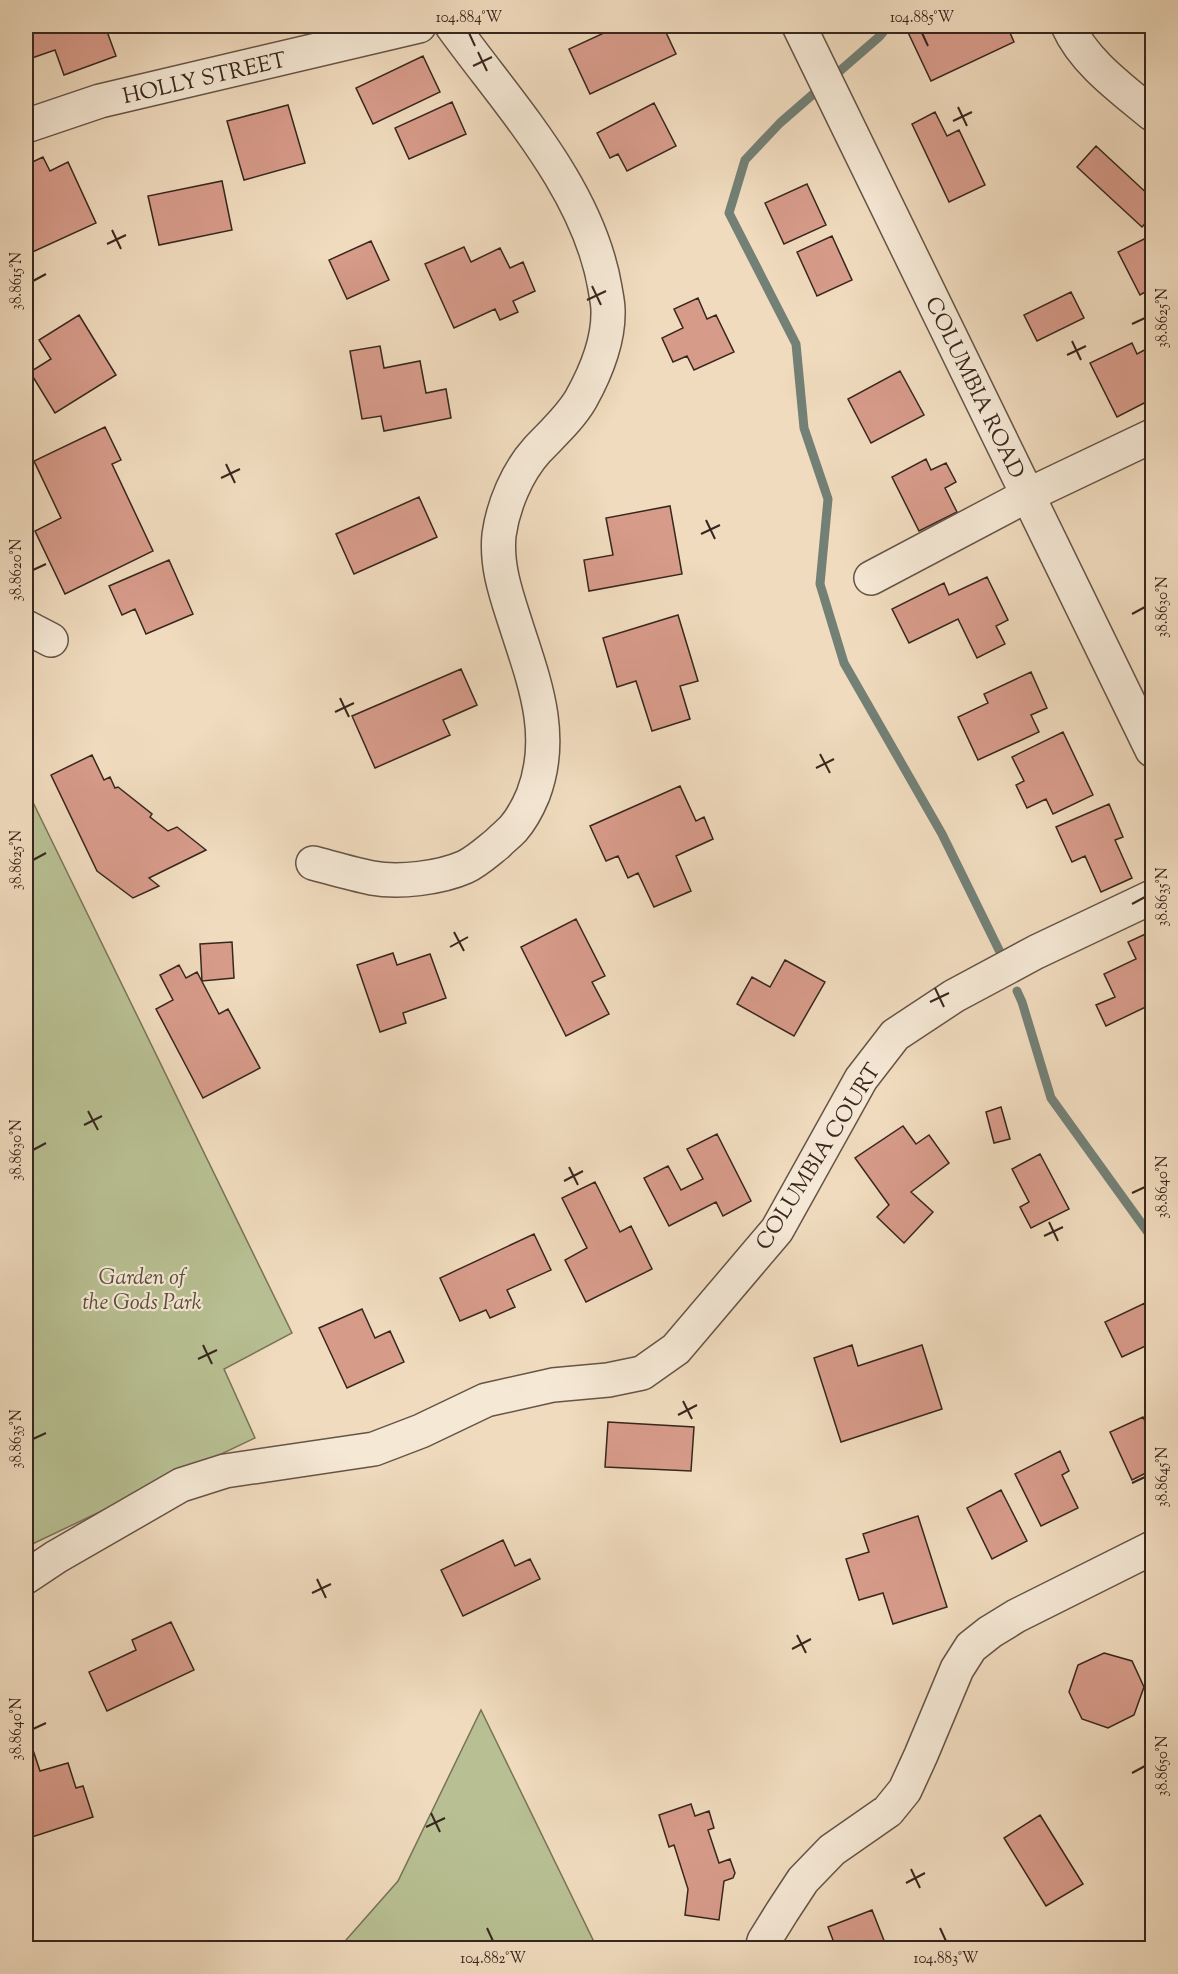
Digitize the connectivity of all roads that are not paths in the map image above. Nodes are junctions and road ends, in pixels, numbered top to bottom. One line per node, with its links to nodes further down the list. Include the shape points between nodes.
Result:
1 (419, 26): 6 (street, HOLLY STREET, via 100,101)
2 (452, 26): 11 (street, via 529,128 571,194 593,240 608,309 604,344 595,371 579,402 534,453 518,479 506,505 499,536 499,565 542,711 544,744 540,776 530,803 514,828 467,866 409,879 375,878)
3 (1068, 26): 5 (street, via 1087,55)
4 (801, 29): 8 (street, COLUMBIA ROAD)
5 (1152, 114)
6 (26, 126)
7 (1152, 436): 8 (street)
8 (1028, 495): 9 (street); 10 (street, COLUMBIA ROAD)
9 (871, 578)
10 (1152, 750)
11 (313, 863)
12 (1152, 897): 14 (street, COLUMBIA COURT, via 954,996 895,1035 861,1079 777,1230 676,1349 642,1373 553,1384 486,1400 374,1449 225,1471 182,1485)
13 (1152, 1548): 15 (street, via 1016,1616 971,1647 957,1669 904,1790 888,1811 832,1850 803,1880)
14 (26, 1577)
15 (762, 1948)

